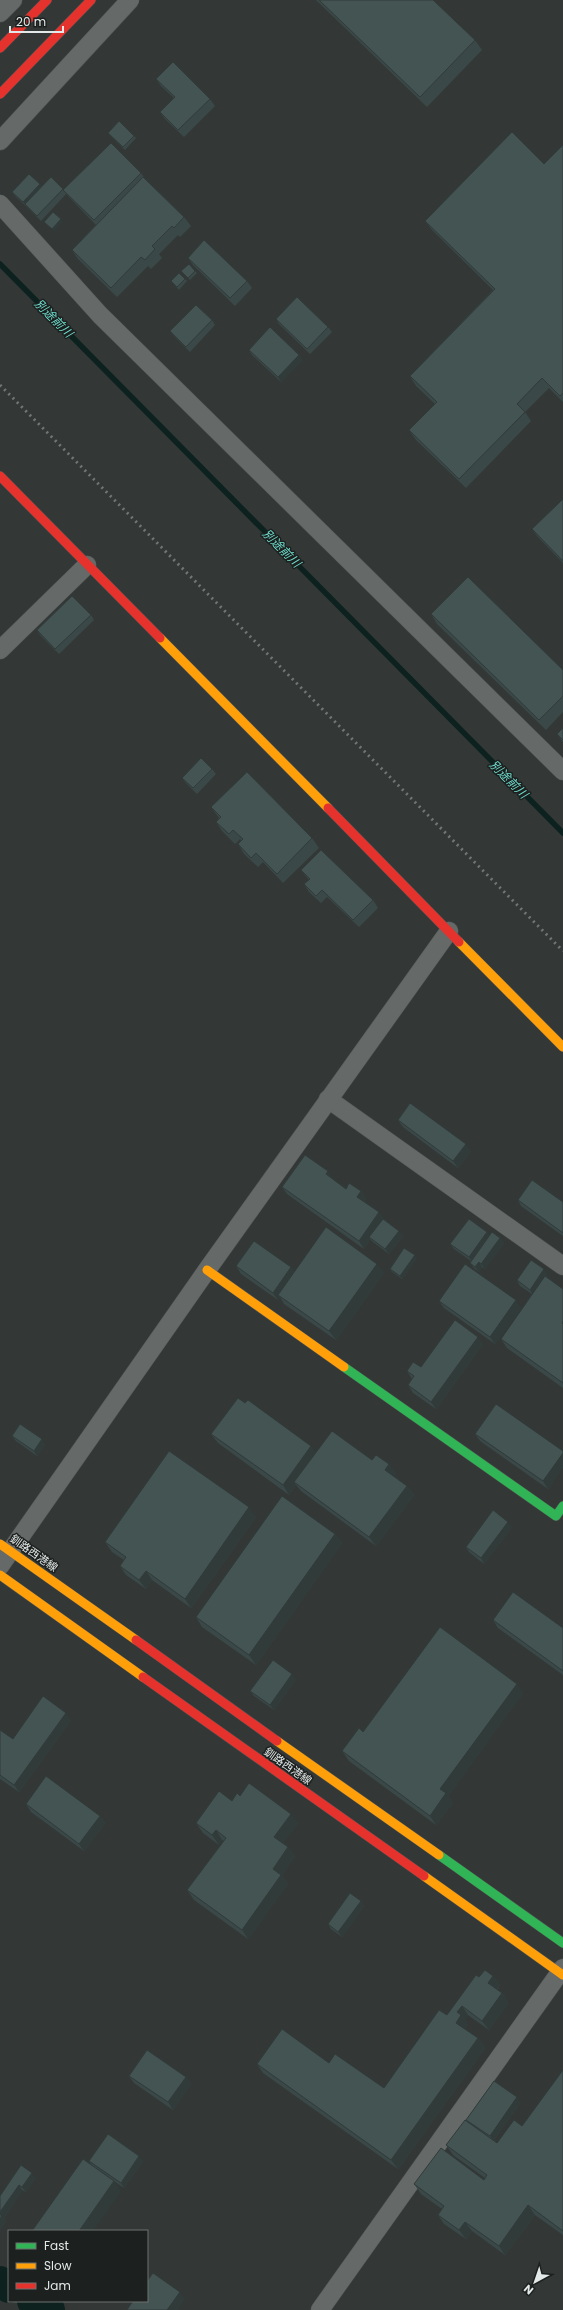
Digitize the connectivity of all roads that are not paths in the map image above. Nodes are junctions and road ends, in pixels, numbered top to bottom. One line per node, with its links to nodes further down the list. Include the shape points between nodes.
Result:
1 (13, 0): 5 (street)
2 (47, 0): 6 (main road)
3 (91, 0): 7 (main road)
4 (130, 0): 8 (street)
5 (0, 13)
6 (0, 48)
7 (0, 94)
8 (0, 141)
9 (0, 204): 13 (street, via 100,315)
10 (0, 476): 11 (main road)
11 (87, 565): 12 (street); 14 (main road)
12 (0, 650)
13 (563, 772)
14 (449, 932): 15 (main road); 16 (street)
15 (563, 1047)
16 (328, 1099): 17 (street); 18 (street)
17 (563, 1266)
18 (207, 1270): 19 (main road, via 556,1516); 20 (street)
19 (563, 1506)
20 (5, 1547): 21 (street); 23 (main road, 釧路西港線)
21 (0, 1566)
22 (0, 1575): 24 (main road, 釧路西港線)
23 (563, 1943)
24 (562, 1972): 25 (street)
25 (320, 2310)

